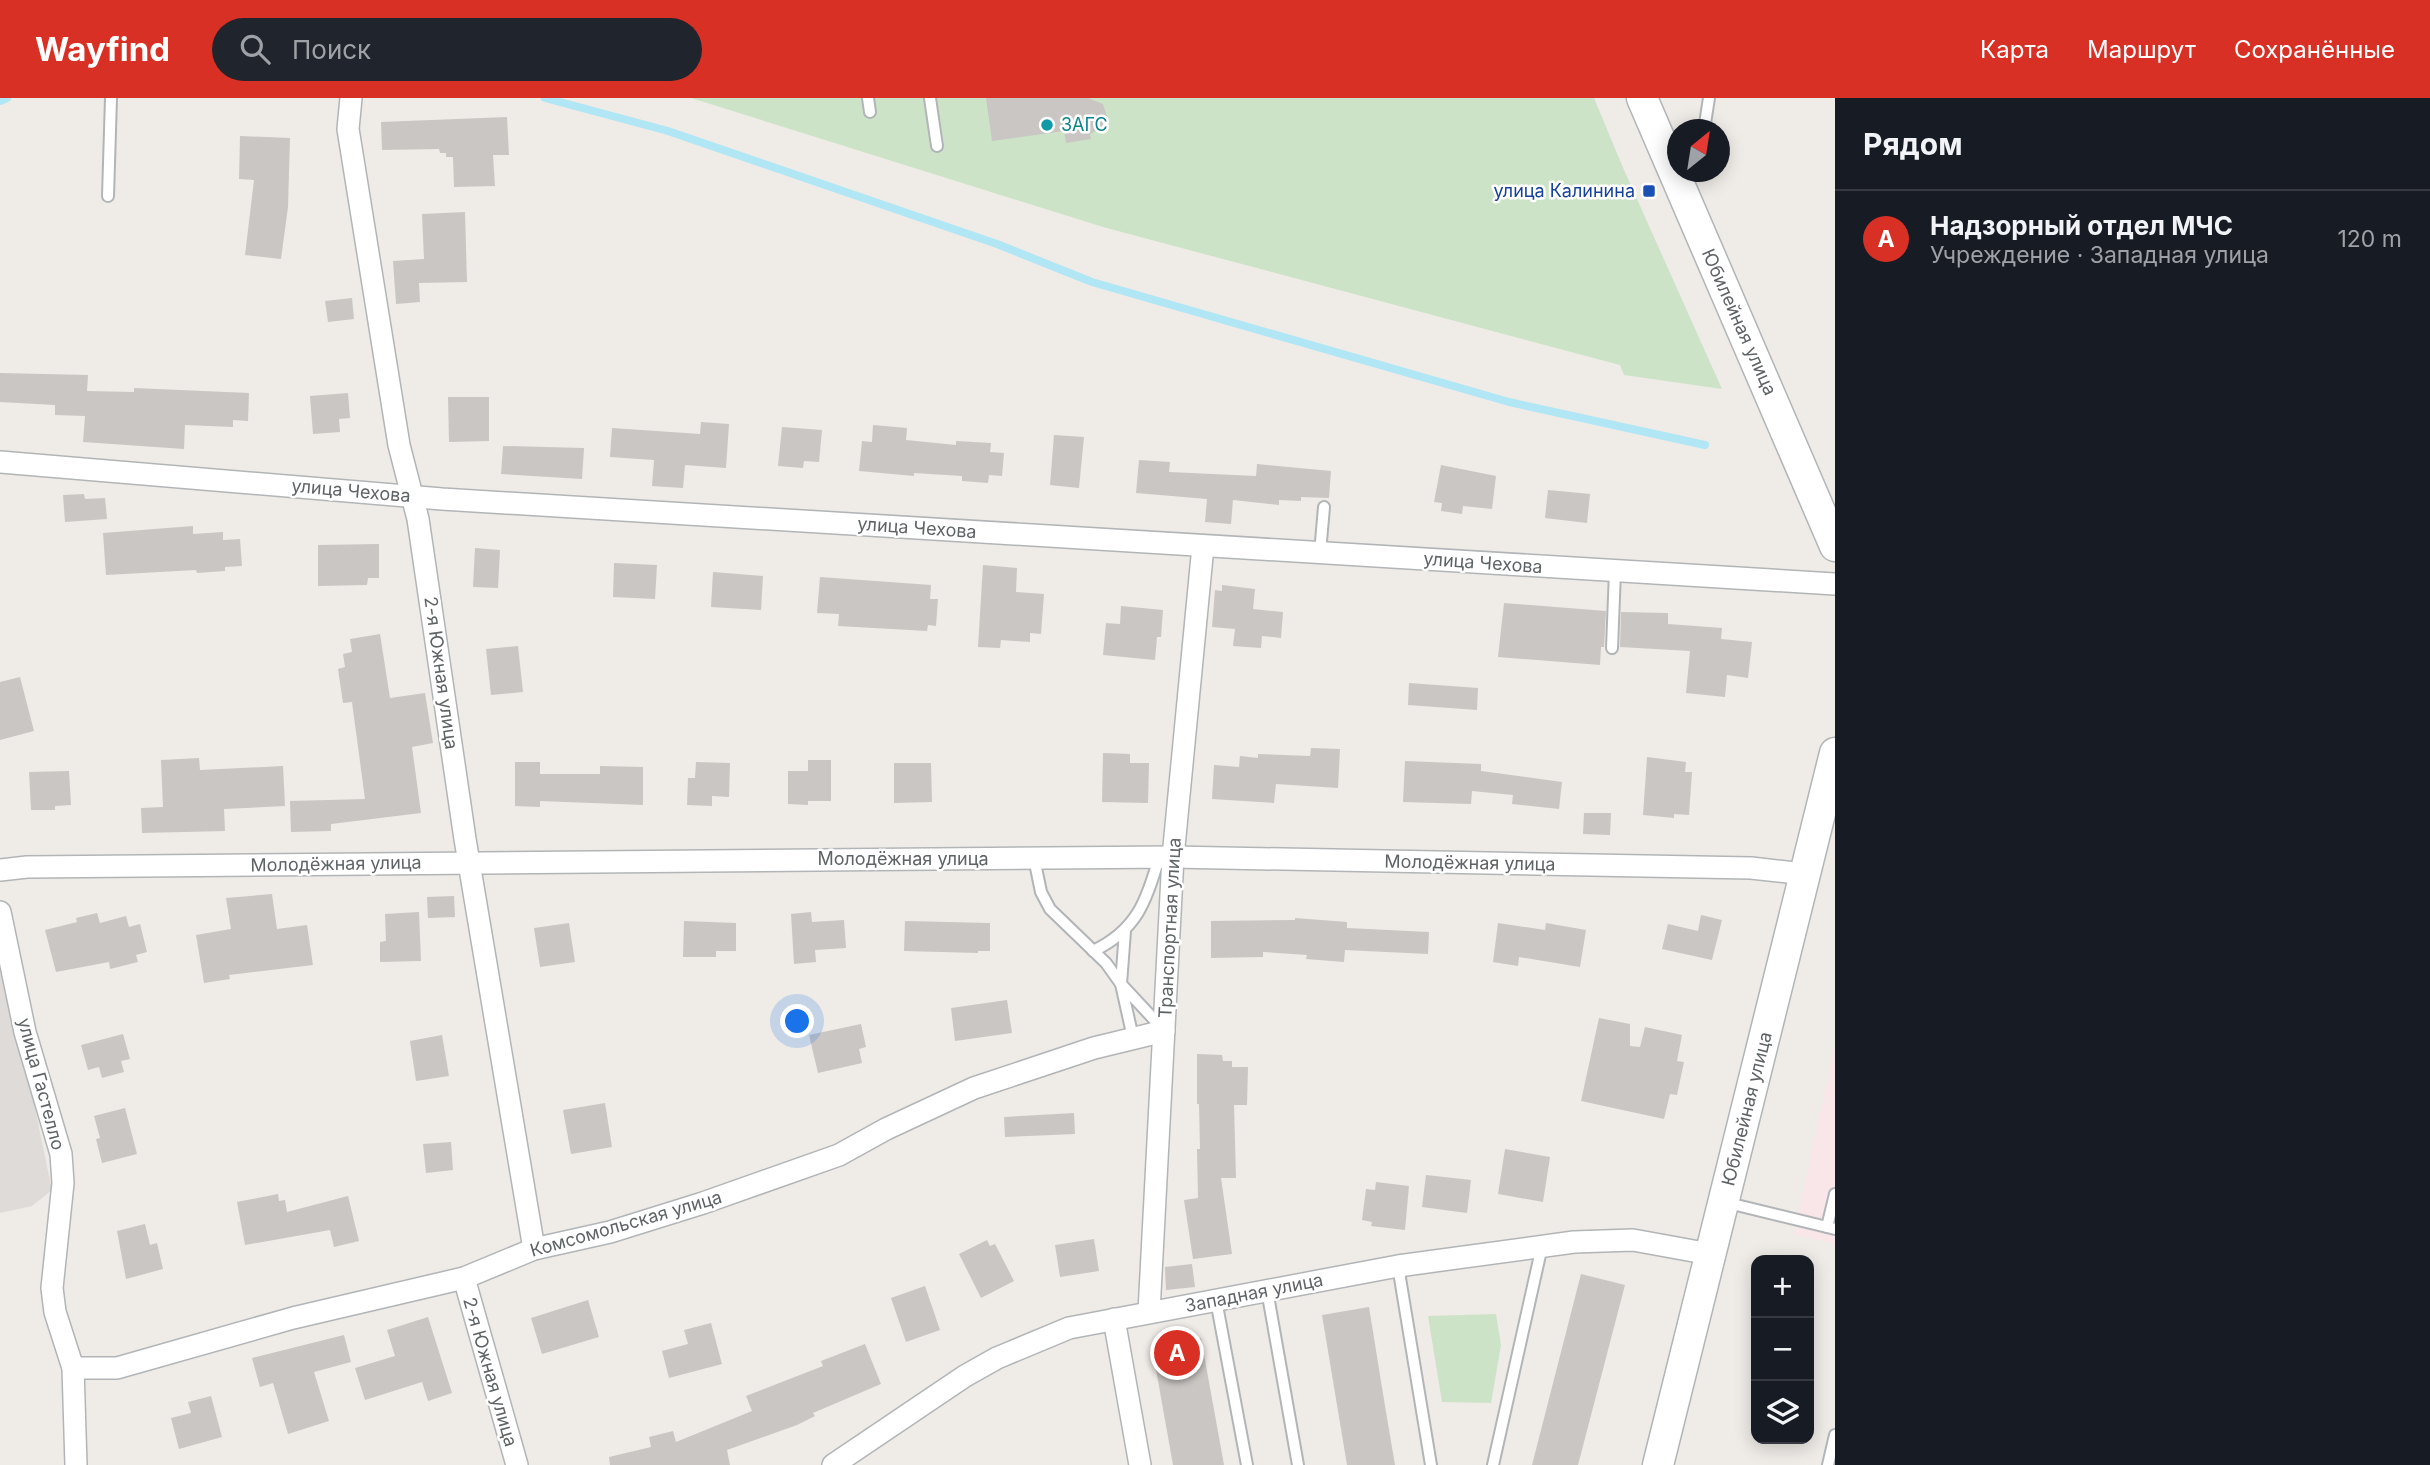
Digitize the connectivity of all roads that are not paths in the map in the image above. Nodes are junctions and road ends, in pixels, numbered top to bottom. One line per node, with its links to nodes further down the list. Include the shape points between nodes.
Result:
1 (111, 98): 12 (lane)
2 (351, 98): 14 (street, 2-я Южная улица, via 348,129 399,445)
3 (869, 98): 7 (lane)
4 (930, 98): 9 (lane)
5 (1642, 98): 10 (main road, Юбилейная улица)
6 (1709, 98): 8 (lane)
7 (870, 112)
8 (1706, 119)
9 (937, 146)
10 (1667, 150)
11 (1681, 182): 17 (main road, Юбилейная улица)
12 (108, 196)
13 (0, 462): 14 (street, улица Чехова)
14 (412, 496): 16 (street, улица Чехова); 26 (street, 2-я Южная улица)
15 (1324, 508): 18 (lane)
16 (1203, 546): 18 (street, улица Чехова); 24 (street, Транспортная улица)
17 (1835, 546)
18 (1320, 553): 19 (street, улица Чехова)
19 (1615, 571): 20 (street, улица Чехова); 21 (lane)
20 (1835, 584)
21 (1612, 648)
22 (1835, 753): 23 (main road, Юбилейная улица)
23 (1829, 801): 28 (main road, Юбилейная улица)
24 (1166, 857): 25 (street, Молодёжная улица); 28 (street, Молодёжная улица, via 1751,868); 30 (lane, via 1141,910); 33 (street, Транспортная улица)
25 (1034, 858): 26 (street, Молодёжная улица); 31 (lane, via 1050,909)
26 (469, 862): 27 (street, Молодёжная улица); 39 (street, 2-я Южная улица)
27 (0, 870)
28 (1805, 874): 36 (main road, Юбилейная улица)
29 (0, 912): 47 (street, улица Гастелло, via 26,1032 61,1153 63,1183 52,1288)
30 (1125, 931): 31 (lane); 32 (lane)
31 (1093, 951): 32 (lane)
32 (1121, 984): 33 (lane); 34 (lane)
33 (1164, 1031): 34 (street, Комсомольская улица); 45 (street, Транспортная улица)
34 (1133, 1038): 39 (street, Комсомольская улица, via 974,1088 839,1155 716,1199 611,1232)
35 (1835, 1194): 37 (lane)
36 (1724, 1202): 37 (lane); 40 (main road, Юбилейная улица)
37 (1831, 1228)
38 (1542, 1246): 40 (street, Западная улица, via 1633,1240); 41 (street, Западная улица); 56 (lane)
39 (534, 1249): 42 (street, Комсомольская улица)
40 (1710, 1254): 57 (main road, Юбилейная улица)
41 (1398, 1266): 43 (street, Западная улица); 55 (lane)
42 (464, 1278): 47 (street, Комсомольская улица, via 293,1318 117,1368); 50 (street, 2-я Южная улица)
43 (1267, 1290): 44 (street, Западная улица); 54 (lane)
44 (1216, 1300): 45 (street, Западная улица); 53 (lane)
45 (1149, 1312): 46 (street, Западная улица)
46 (1114, 1319): 51 (street, Западная улица, via 1069,1328 996,1358); 52 (street)
47 (73, 1368): 49 (street, улица Гастелло)
48 (1835, 1435): 58 (lane)
49 (76, 1465)
50 (517, 1465)
51 (833, 1465)
52 (1140, 1465)
53 (1247, 1465)
54 (1298, 1465)
55 (1431, 1465)
56 (1493, 1465)
57 (1658, 1465)
58 (1828, 1465)

